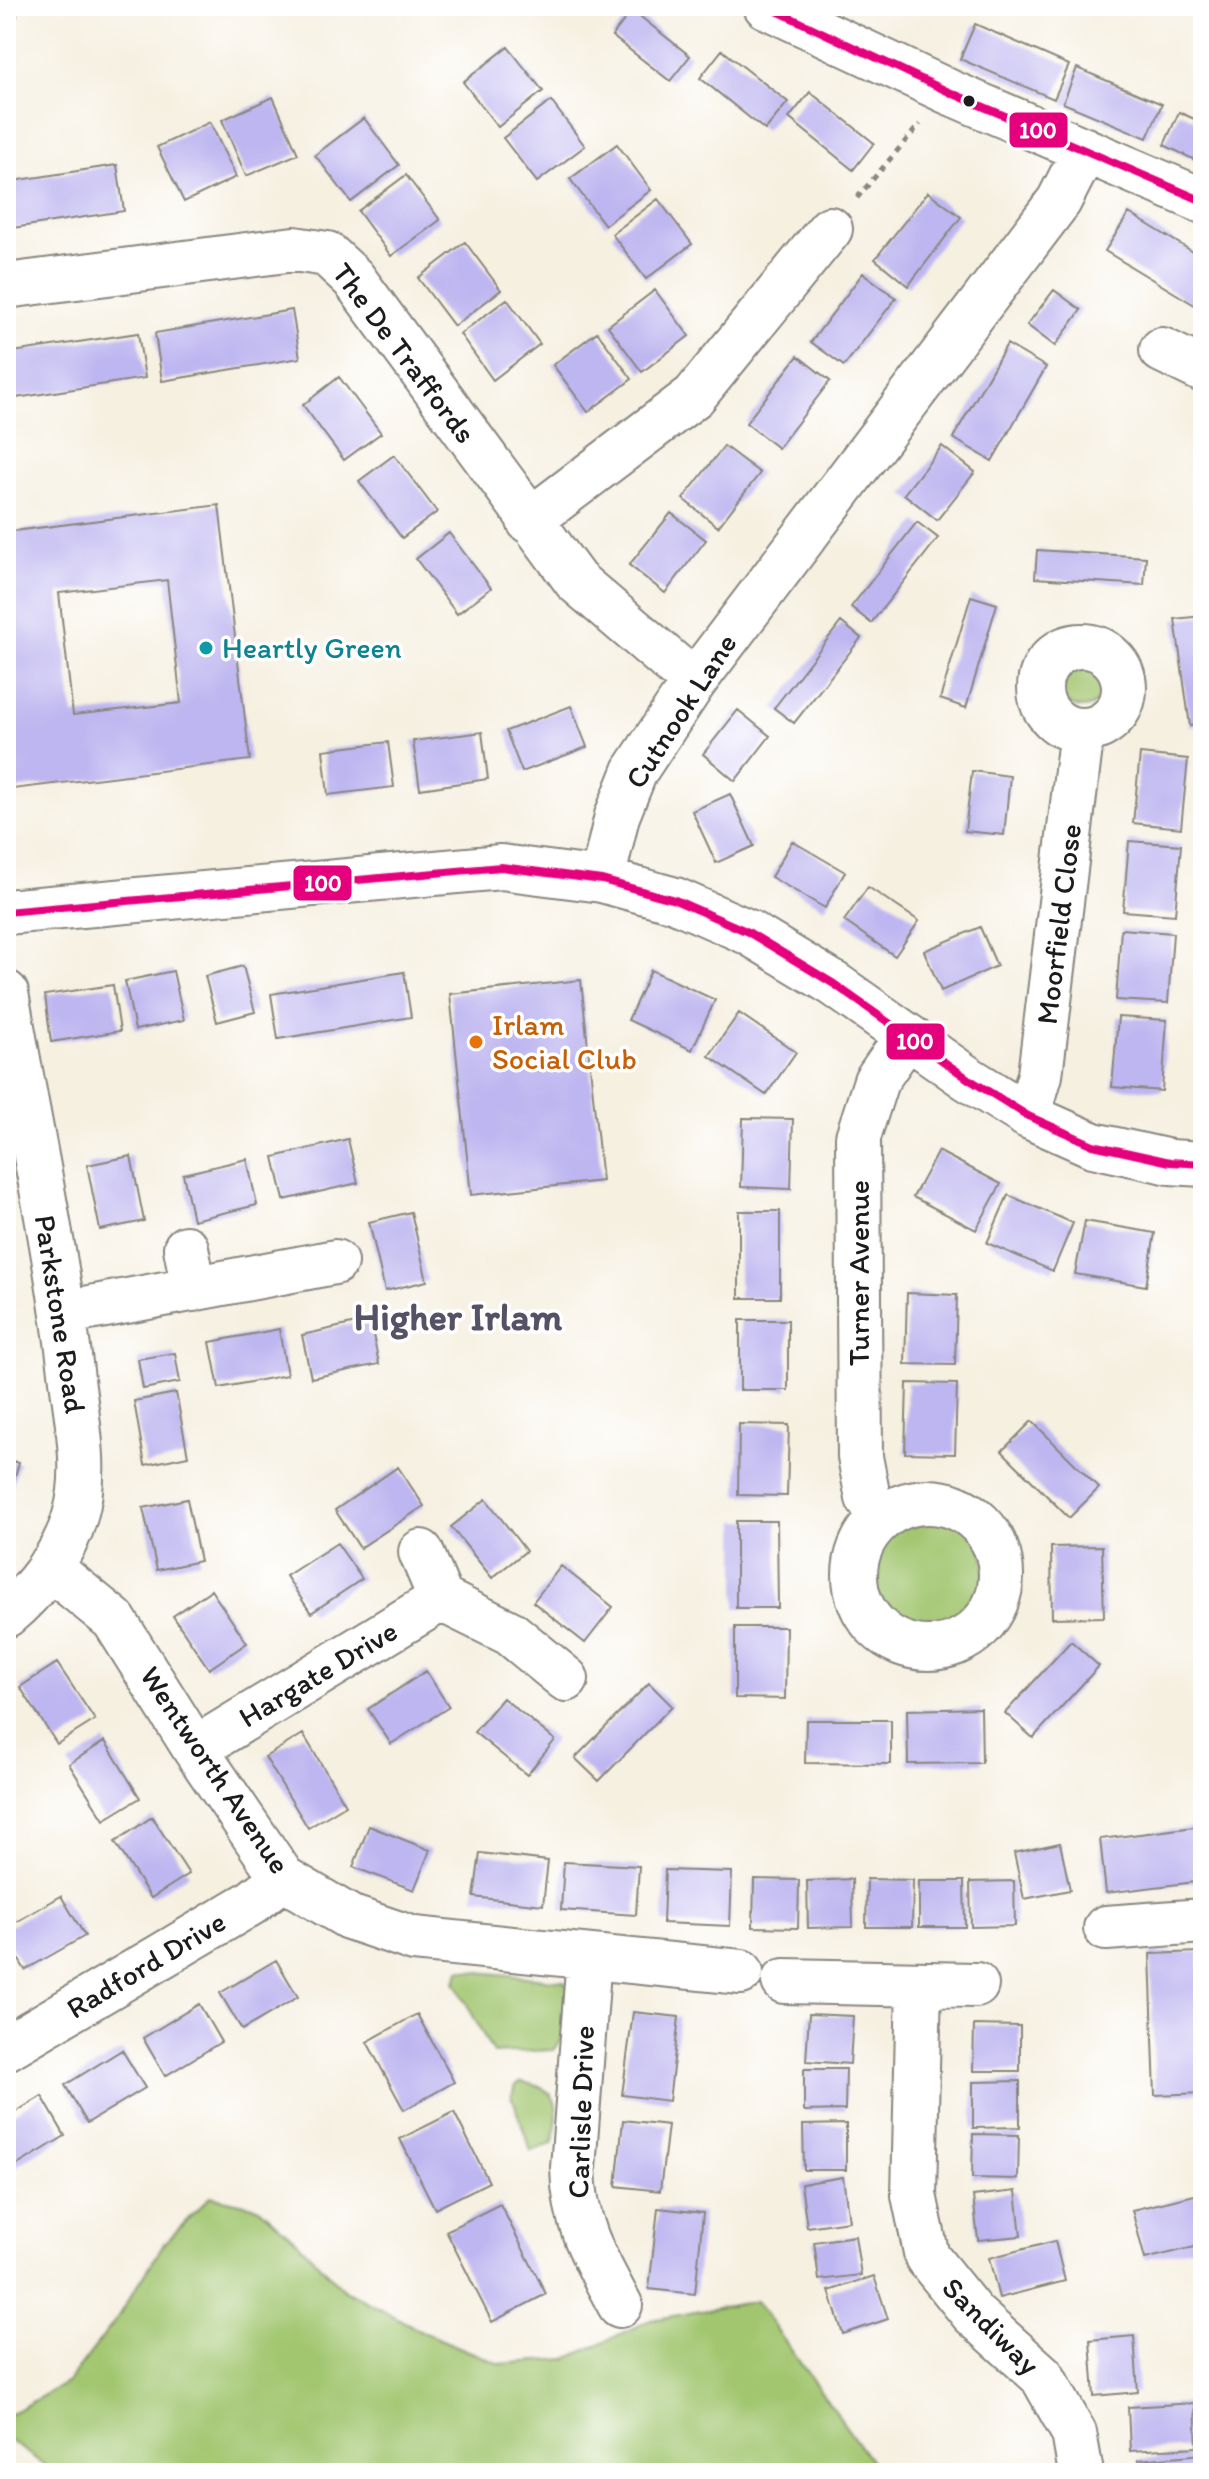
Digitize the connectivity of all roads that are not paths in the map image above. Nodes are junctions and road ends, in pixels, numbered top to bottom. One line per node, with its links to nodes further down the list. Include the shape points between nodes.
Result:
1 (766, 6): 2 (street)
2 (1085, 150): 3 (street); 9 (street, Cutnook Lane, via 1036,233)
3 (1203, 201)
4 (830, 229): 8 (street, via 694,396)
5 (6, 286): 8 (street, The De Traffords, via 294,249 327,254 353,278)
6 (1162, 350): 7 (street)
7 (1203, 370)
8 (529, 521): 9 (street, The De Traffords, via 576,581)
9 (694, 682): 11 (street, Cutnook Lane, via 635,771 617,816)
10 (1082, 730): 15 (street, Moorfield Close, via 1040,1075)
11 (602, 880): 12 (street, via 501,867); 14 (street, via 675,900 748,932)
12 (6, 912)
13 (6, 993): 18 (street, Parkstone Road)
14 (907, 1036): 15 (street); 19 (street, Turner Avenue, via 876,1081 858,1137 860,1457 868,1498)
15 (1028, 1116): 16 (street, via 1093,1145)
16 (1203, 1164)
17 (335, 1262): 18 (street, via 190,1269)
18 (63, 1313): 21 (street, Parkstone Road, via 82,1460 75,1517)
19 (882, 1517)
20 (421, 1552): 22 (street)
21 (49, 1567): 23 (street, Parkstone Road); 25 (street, Wentworth Avenue, via 114,1620)
22 (441, 1599): 24 (street, via 510,1633); 25 (street, Hargate Drive)
23 (6, 1615)
24 (566, 1679)
25 (195, 1749): 26 (street, Wentworth Avenue)
26 (283, 1878): 29 (street, Wentworth Avenue, via 384,1932); 34 (street, Radford Drive, via 251,1903)
27 (1203, 1921): 28 (street)
28 (1106, 1928)
29 (589, 1957): 30 (street, Wentworth Avenue); 35 (street, Carlisle Drive, via 574,2200 579,2224)
30 (741, 1972)
31 (784, 1981): 32 (street)
32 (919, 1984): 33 (street); 36 (street, Sandiway, via 914,2195 927,2257 973,2314 1042,2376 1074,2433)
33 (976, 1985)
34 (6, 2048)
35 (620, 2305)
36 (1081, 2473)

